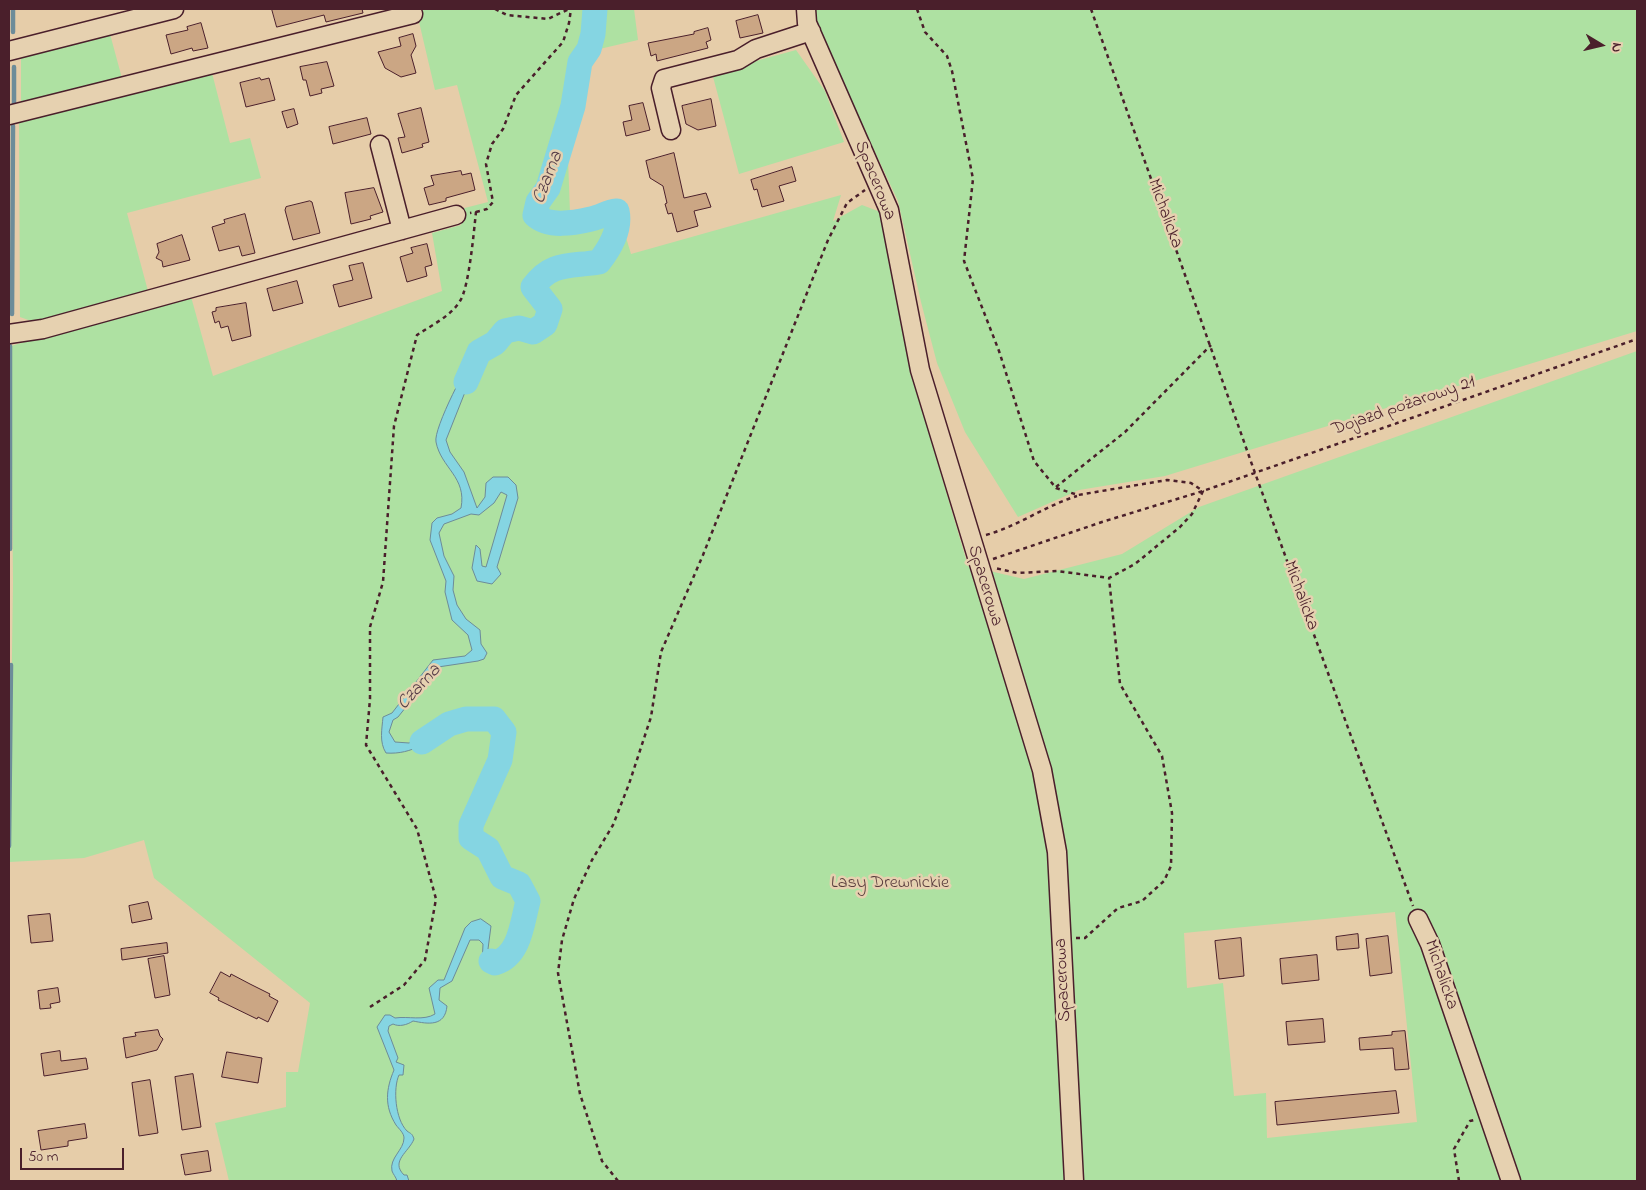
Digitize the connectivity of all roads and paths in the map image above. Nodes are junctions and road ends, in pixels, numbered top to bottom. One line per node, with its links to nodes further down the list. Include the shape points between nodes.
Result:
1 (174, 9): 9 (street)
2 (495, 9): 3 (path, via 507,15 548,20)
3 (570, 9): 14 (path, via 563,42 516,95 503,129 492,144 486,164 493,202 487,209)
4 (806, 9): 8 (street, Spacerowa)
5 (917, 9): 21 (path, via 925,32 947,56 970,157 974,179 964,261 1000,350 1034,461)
6 (1091, 9): 19 (path, Michalicka)
7 (413, 14): 10 (street)
8 (811, 31): 11 (street, via 756,49 738,60 664,79 661,88); 13 (street, Spacerowa)
9 (9, 51)
10 (9, 115)
11 (671, 130)
12 (380, 145): 16 (street)
13 (876, 182): 24 (street, Spacerowa, via 889,210 920,370); 32 (path, via 847,203 828,240 661,652 644,742 613,825 574,899 562,940 558,973 580,1094 602,1161)
14 (476, 212): 15 (path); 30 (path, via 461,300 451,312 417,335 394,426 384,574 370,627 366,745 417,829 436,899 425,960 404,985)
15 (456, 215): 16 (street)
16 (402, 230): 17 (street, via 43,329)
17 (9, 334)
18 (1637, 339): 20 (path, Dojazd pożarowy 21)
19 (1211, 345): 20 (path, Michalicka); 21 (path, via 1125,432)
20 (1255, 473): 22 (path, Dojazd pożarowy 21); 28 (path, Michalicka)
21 (1056, 488): 23 (path)
22 (1203, 491): 23 (path, via 1191,483 1167,480); 25 (path, Dojazd pożarowy 21); 27 (path, via 1192,514 1180,528 1135,564)
23 (1078, 495): 24 (path, via 1056,502 1009,528)
24 (970, 539): 26 (street, Spacerowa)
25 (1003, 556)
26 (977, 563): 27 (path, via 1017,573 1057,571); 29 (street, Spacerowa, via 1042,770 1057,852)
27 (1110, 578): 29 (path, via 1120,684 1162,756 1172,813 1171,866 1164,881 1142,901 1118,908 1085,938)
28 (1418, 920): 31 (street, Michalicka, via 1430,944)
29 (1063, 938): 33 (street, Spacerowa)
30 (370, 1007)
31 (1487, 1115): 34 (path, via 1470,1121 1454,1149); 35 (street, Michalicka)
32 (618, 1181)
33 (1074, 1181)
34 (1458, 1181)
35 (1511, 1181)

